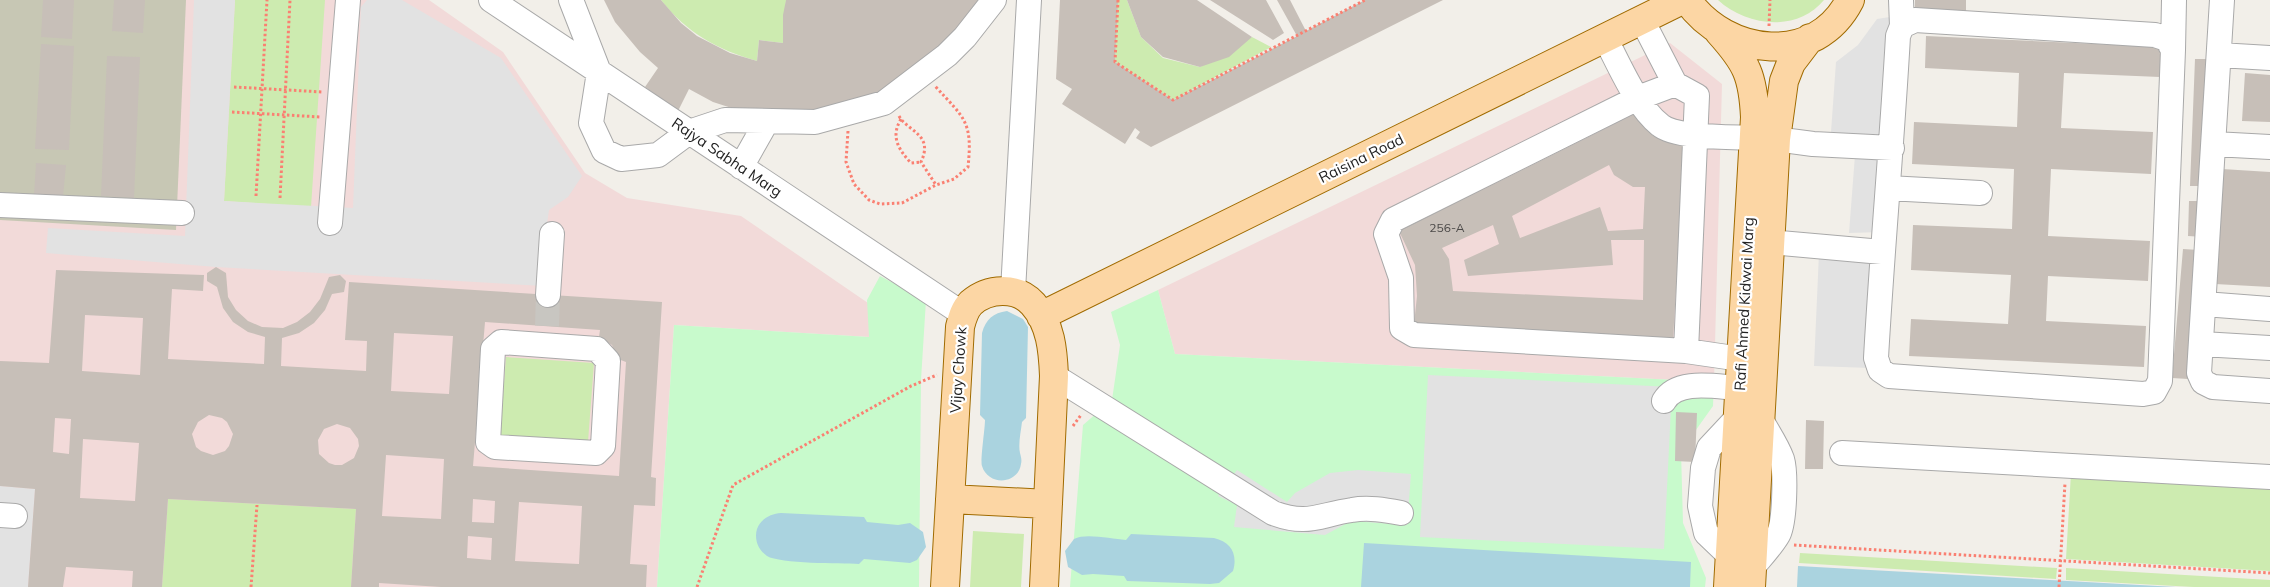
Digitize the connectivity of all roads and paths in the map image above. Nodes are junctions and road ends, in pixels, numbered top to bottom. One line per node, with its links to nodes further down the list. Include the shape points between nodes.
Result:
1 (267, 0): 28 (path)
2 (290, 0): 29 (path)
3 (348, 0): 30 (street)
4 (491, 0): 24 (street, Rajya Sabha Marg)
5 (571, 0): 24 (street)
6 (994, 0): 25 (street, via 965,37)
7 (1029, 0): 59 (street)
8 (1118, 0): 9 (path, via 1115,62 1173,100)
9 (1365, 0)
10 (1682, 0): 16 (main road, Raisina Road)
11 (1687, 0): 18 (main road)
12 (1850, 0): 20 (main road, via 1844,12)
13 (1901, 0): 17 (street)
14 (2174, 0): 21 (street)
15 (2222, 0): 22 (street)
16 (1642, 20): 19 (main road, Raisina Road); 26 (street)
17 (1902, 26): 21 (street, via 1915,20 2155,35 2167,39); 45 (street, via 1898,36)
18 (1719, 32): 20 (main road, via 1747,44 1768,47); 42 (main road, Rafi Ahmed Kidwai Marg, via 1749,71)
19 (1605, 38): 32 (street); 64 (main road, Raisina Road)
20 (1810, 38): 42 (main road, Rafi Ahmed Kidwai Marg, via 1791,62)
21 (2173, 50): 58 (street, via 2160,381 2154,392 2143,394 1889,376 1880,370 1876,358)
22 (2219, 55): 23 (street); 43 (street)
23 (2270, 58)
24 (599, 72): 40 (street, Rajya Sabha Marg); 40 (street, via 591,123 604,151 621,159 658,155)
25 (923, 73): 31 (street); 48 (path, via 956,107 966,123 970,142 968,167 954,179)
26 (1675, 84): 32 (street); 41 (street, via 1697,96)
27 (234, 87): 28 (path)
28 (262, 88): 29 (path); 35 (path)
29 (286, 90): 30 (path); 36 (path)
30 (341, 93): 37 (street)
31 (896, 94): 34 (street, via 884,103); 38 (path, via 895,107)
32 (1638, 98): 41 (street, via 1660,126); 68 (street, via 1393,220 1386,234 1402,278 1402,328 1414,335)
33 (232, 112): 35 (path)
34 (848, 113): 39 (street, via 815,122); 48 (path, via 846,162 854,184 869,200 880,204 902,203)
35 (261, 114): 36 (path); 51 (path)
36 (284, 115): 37 (path); 52 (path)
37 (339, 118): 55 (street)
38 (901, 119): 46 (path, via 916,130 922,141 925,154); 46 (path, via 895,132 896,145 911,164)
39 (767, 121): 40 (street, via 725,120); 47 (street)
40 (689, 132): 47 (street, Rajya Sabha Marg)
41 (1696, 135): 42 (street); 68 (street)
42 (1765, 138): 45 (street); 57 (main road, Rafi Ahmed Kidwai Marg); 69 (main road, Rafi Ahmed Kidwai Marg)
43 (2214, 144): 44 (street); 61 (street)
44 (2270, 147)
45 (1892, 148): 49 (street)
46 (922, 162): 48 (path)
47 (741, 167): 63 (street, Rajya Sabha Marg)
48 (936, 185)
49 (1888, 188): 50 (street); 58 (street)
50 (1980, 193)
51 (256, 196)
52 (280, 198)
53 (0, 205): 54 (street)
54 (182, 213)
55 (330, 223)
56 (552, 234): 60 (street)
57 (1770, 242): 58 (street); 75 (main road, Rafi Ahmed Kidwai Marg)
58 (1882, 252)
59 (1013, 291): 63 (main road, Vijay Chowk, via 988,292 970,304); 64 (main road, via 1033,303)
60 (548, 295)
61 (2204, 304): 62 (street); 66 (street)
62 (2270, 309)
63 (964, 314): 70 (main road, Vijay Chowk)
64 (1041, 316): 71 (main road, via 1053,344)
65 (545, 336): 65 (street, via 597,349 608,361 603,446 596,453 495,447 488,442 493,349 501,342)
66 (2202, 344): 67 (street); 73 (street, via 2199,373 2203,382 2213,387)
67 (2270, 348)
68 (1686, 351): 69 (street)
69 (1741, 359): 72 (main road, Rafi Ahmed Kidwai Marg)
70 (958, 365): 79 (main road, Vijay Chowk); 88 (path, via 911,386 733,484)
71 (1054, 376): 80 (main road); 82 (street, via 1272,513 1304,520 1370,508)
72 (1739, 388): 74 (street, via 1688,386 1668,394); 75 (main road, Rafi Ahmed Kidwai Marg)
73 (2270, 391)
74 (1664, 401)
75 (1749, 418): 85 (main road, Rafi Ahmed Kidwai Marg); 85 (street, via 1709,448 1703,468 1700,506 1706,533)
76 (1842, 453): 77 (street)
77 (2065, 466): 78 (street); 84 (path)
78 (2270, 477)
79 (950, 499): 80 (main road); 89 (main road, Vijay Chowk)
80 (1048, 504): 90 (main road)
81 (257, 505): 87 (path)
82 (1402, 513)
83 (1787, 552): 84 (path, via 1794,545)
84 (2060, 560): 86 (path); 92 (path)
85 (1744, 570): 91 (main road, Rafi Ahmed Kidwai Marg)
86 (2270, 573)
87 (251, 587)
88 (697, 587)
89 (945, 587)
90 (1044, 587)
91 (1728, 587)
92 (2059, 587)

